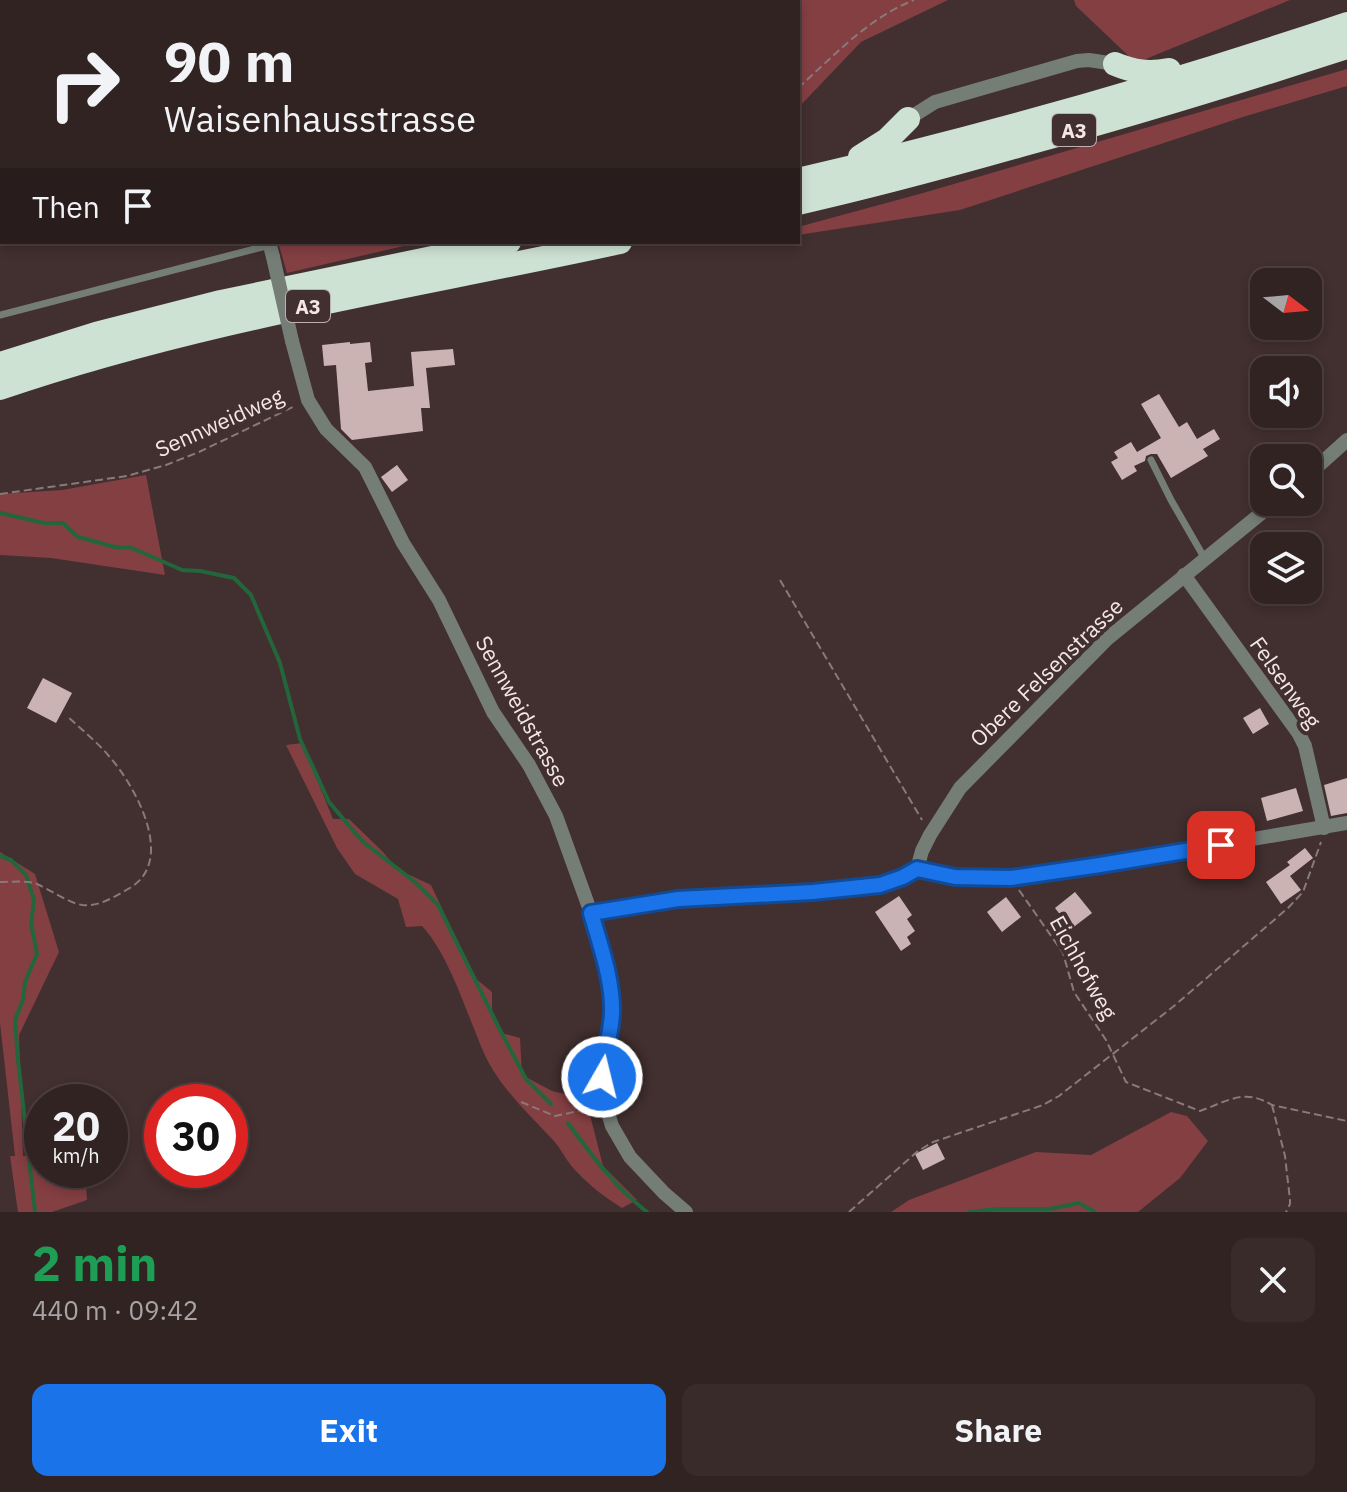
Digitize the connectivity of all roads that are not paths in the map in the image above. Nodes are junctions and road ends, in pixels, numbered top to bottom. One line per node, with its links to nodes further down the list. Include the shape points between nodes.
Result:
1 (1347, 24): 3 (highway, A3)
2 (1347, 47): 8 (highway, A3, via 949,166)
3 (1242, 58): 4 (highway, via 1151,73); 6 (highway, A3, via 1045,117)
4 (1115, 64): 5 (street, via 1077,61 935,102)
5 (908, 119): 6 (highway, via 883,143)
6 (835, 171): 7 (highway, A3)
7 (800, 180)
8 (800, 203)
9 (499, 244): 13 (highway, A3, via 221,302)
10 (610, 244): 14 (highway, A3, via 201,330)
11 (271, 248): 12 (lane); 24 (street, Sennweidstrasse, bridge, via 308,400 326,429 365,467 439,600 493,712 541,785)
12 (0, 315)
13 (0, 364)
14 (0, 388)
15 (1347, 440): 17 (street)
16 (1151, 460): 19 (lane)
17 (1322, 462)
18 (1258, 516): 19 (street, Obere Felsenstrasse)
19 (1205, 559): 20 (street, Obere Felsenstrasse)
20 (1184, 575): 22 (street, Felsenweg, via 1299,734); 23 (street, Obere Felsenstrasse, via 1107,639 960,788 930,835)
21 (1347, 823): 22 (street)
22 (1324, 828): 23 (street, via 1011,878 955,877)
23 (917, 869): 24 (street, via 880,885 678,899)
24 (591, 913): 25 (street, Sennweidstrasse, via 611,995 602,1077 612,1126 630,1157)
25 (686, 1212)

